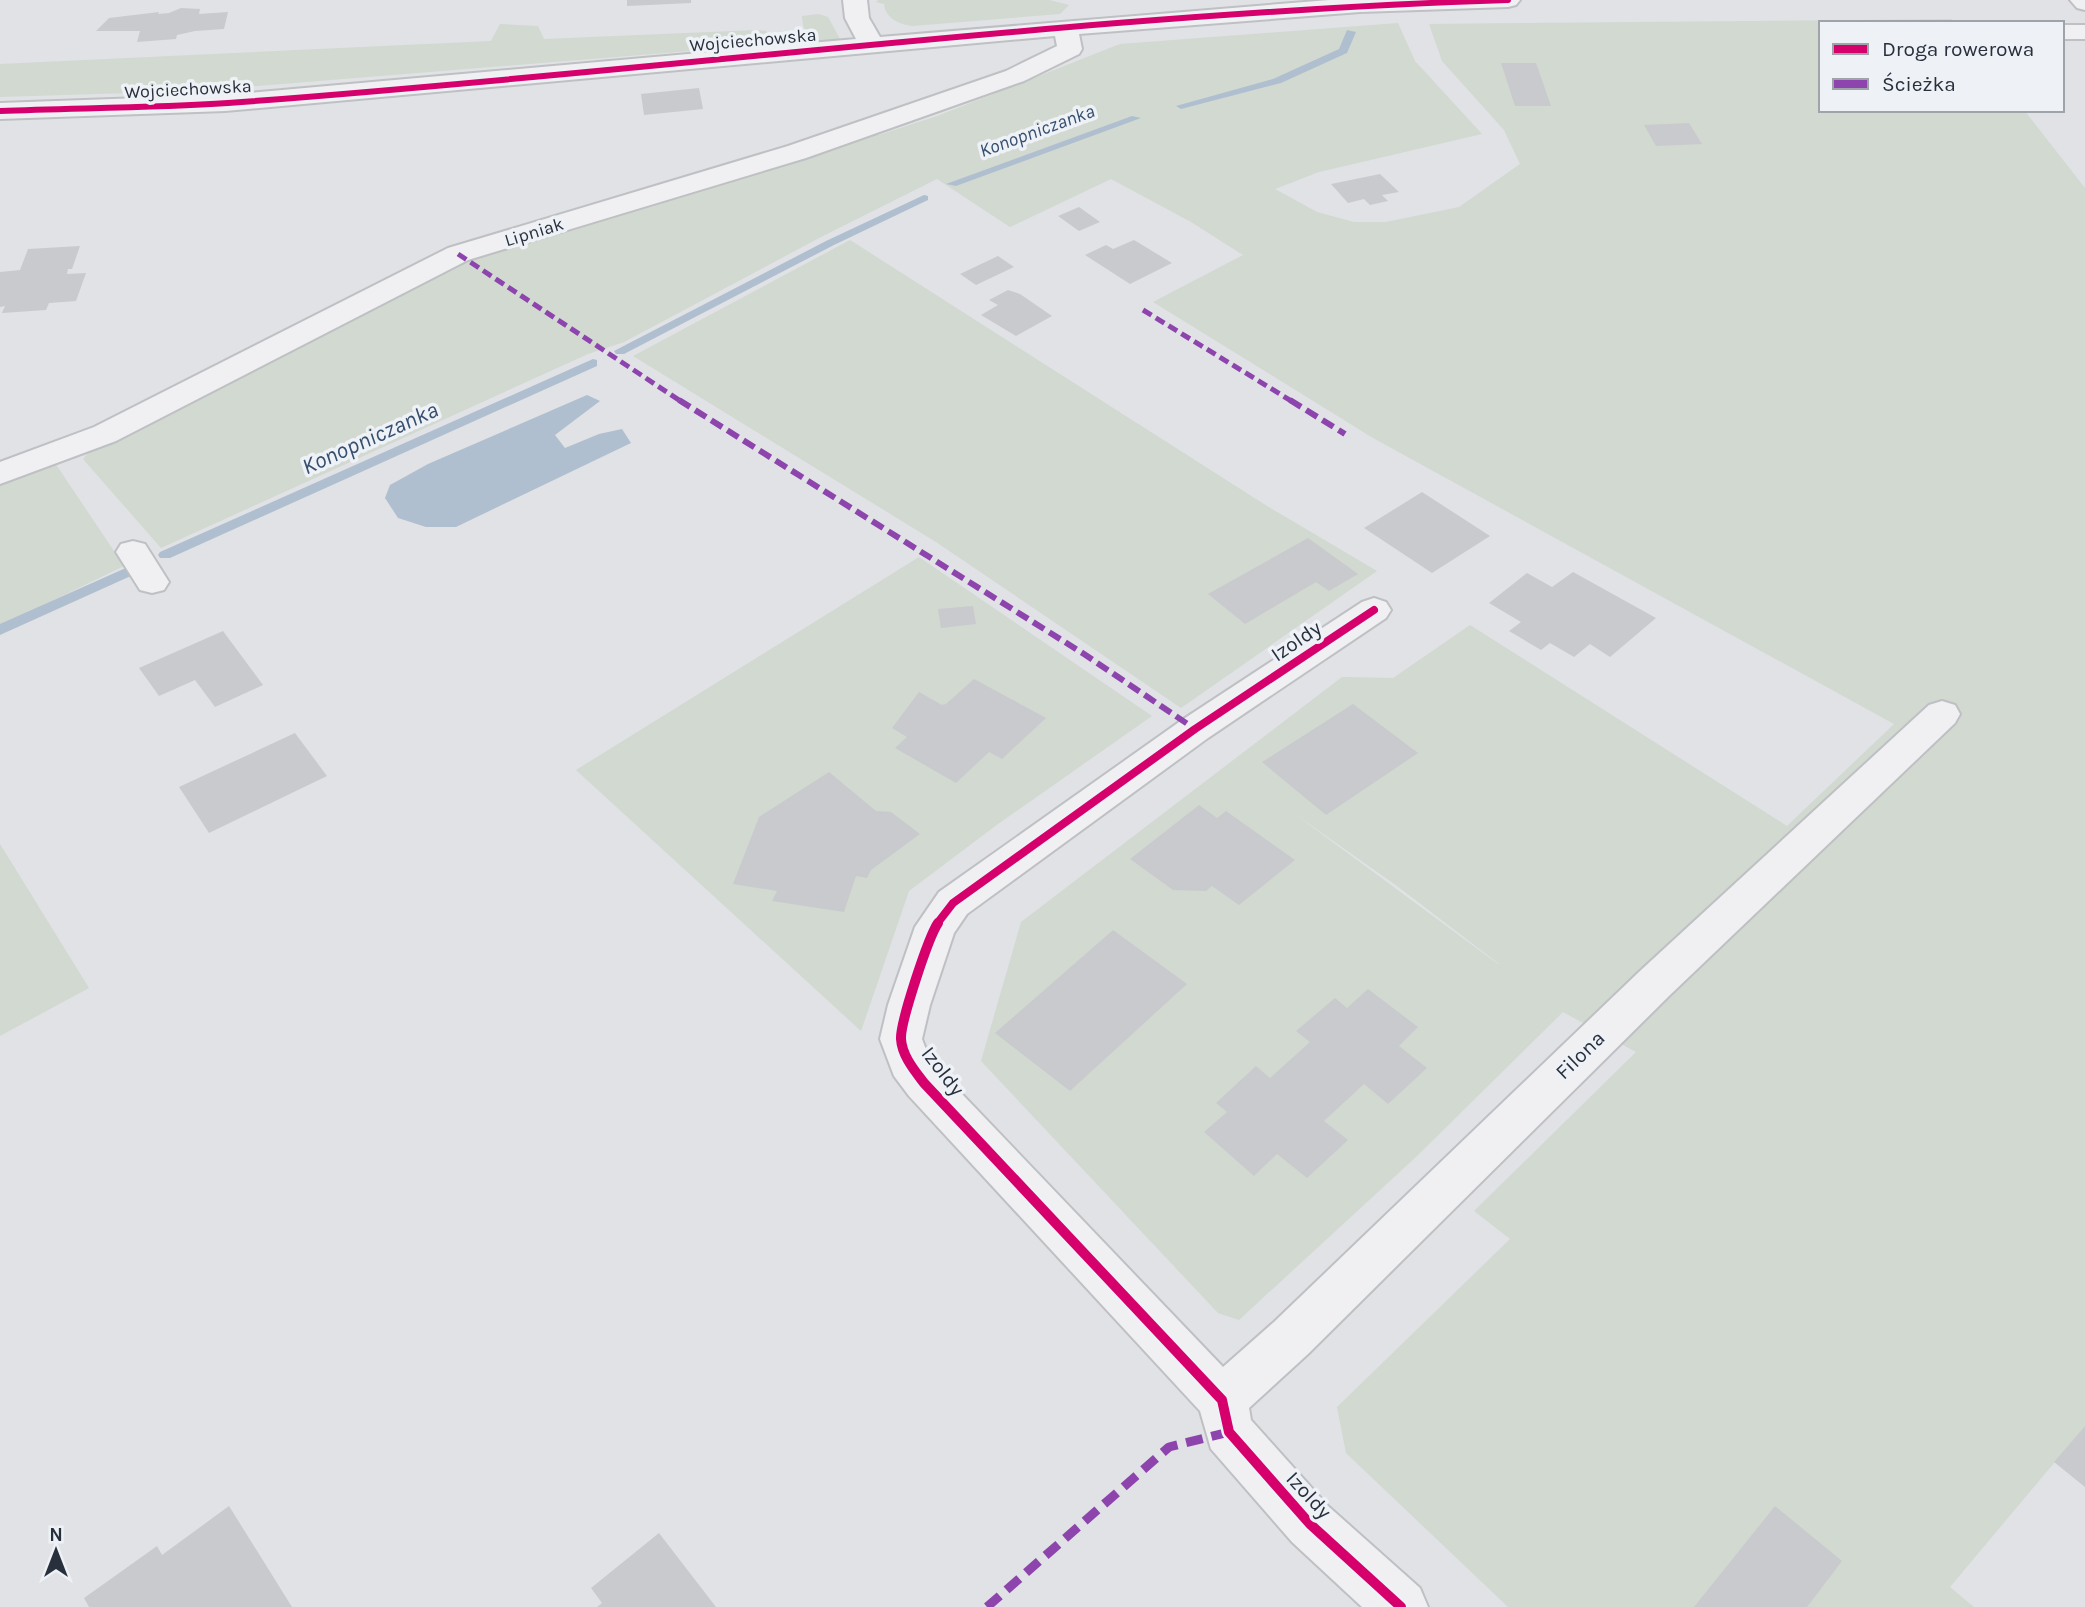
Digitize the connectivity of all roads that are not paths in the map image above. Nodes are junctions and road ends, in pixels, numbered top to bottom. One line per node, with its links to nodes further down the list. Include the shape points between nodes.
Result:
1 (855, 0): 6 (street, via 857,22)
2 (1508, 0): 4 (street, Wojciechowska)
3 (1095, 2): 4 (street)
4 (1163, 19): 5 (street, Wojciechowska)
5 (1066, 28): 6 (street, Wojciechowska); 8 (street, Lipniak, via 1070,49 1015,76 797,152 458,254 105,434)
6 (873, 45): 7 (street, Wojciechowska, via 288,98)
7 (0, 111)
8 (0, 474)
9 (133, 552): 10 (street)
10 (152, 582)
11 (1374, 610): 13 (street, Izoldy, via 1195,729 953,903 935,927 901,1039 909,1063 923,1083)
12 (1942, 714): 13 (street, Filona, via 1654,983)
13 (1222, 1401): 14 (street, Izoldy, via 1229,1432 1310,1524)
14 (1401, 1607)

